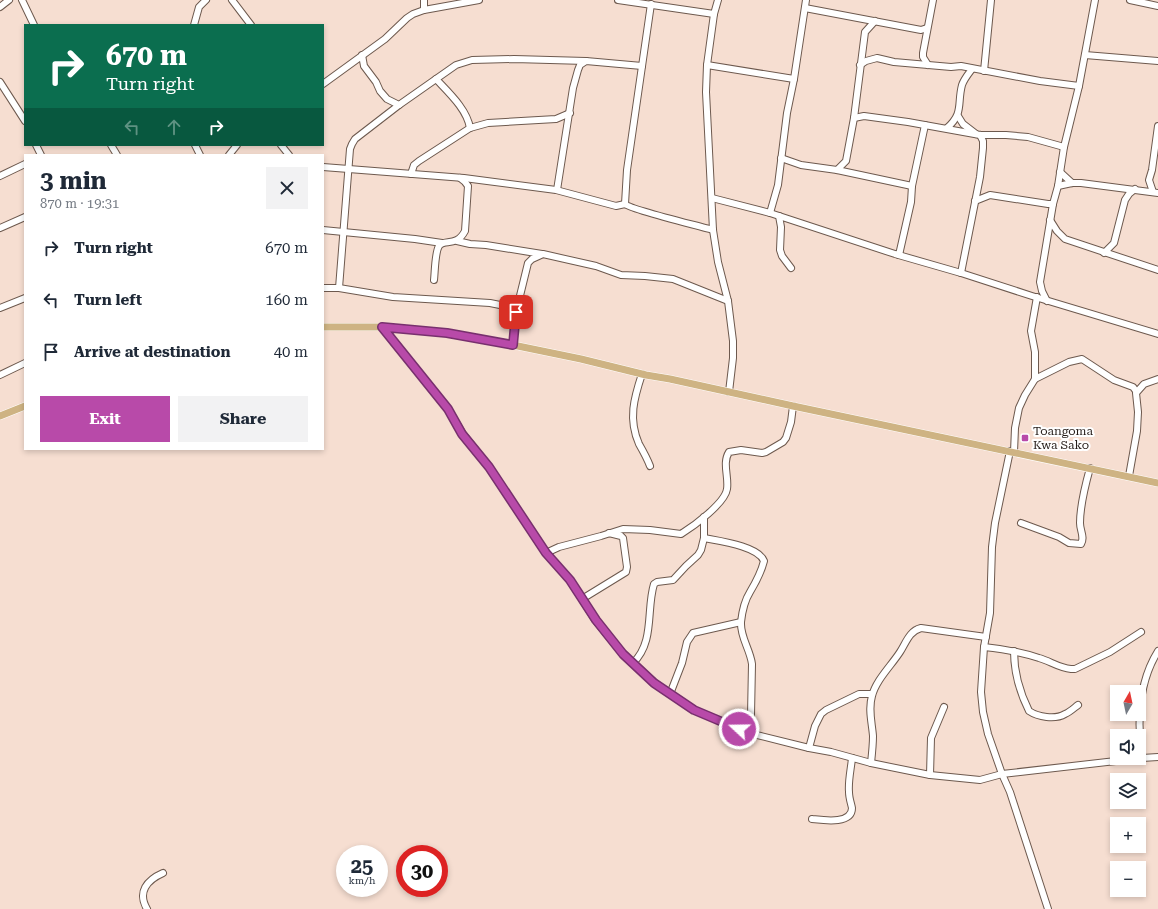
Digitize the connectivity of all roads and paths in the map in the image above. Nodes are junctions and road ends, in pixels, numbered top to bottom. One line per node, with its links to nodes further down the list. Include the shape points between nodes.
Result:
1 (9, 0): 16 (street)
2 (22, 0): 22 (street)
3 (206, 0): 23 (street, via 199,7)
4 (232, 0): 24 (street)
5 (424, 0): 18 (street)
6 (479, 0): 18 (street)
7 (618, 0): 14 (street)
8 (718, 0): 19 (street)
9 (806, 0): 17 (street)
10 (933, 0): 25 (street)
11 (991, 0): 40 (street)
12 (1095, 0): 28 (street)
13 (1130, 0): 15 (street)
14 (651, 4): 19 (street); 37 (street)
15 (1158, 6)
16 (0, 7)
17 (805, 8): 20 (street); 42 (street)
18 (424, 10): 29 (street, via 412,14)
19 (714, 14): 34 (street)
20 (858, 18): 21 (street); 26 (street)
21 (875, 21): 25 (street, via 921,30); 26 (street)
22 (34, 24)
23 (194, 24)
24 (250, 24)
25 (927, 28): 38 (street, via 923,57)
26 (865, 32): 27 (street)
27 (862, 53): 30 (street); 35 (street)
28 (1085, 55): 32 (street); 45 (street)
29 (362, 56): 33 (street); 36 (street)
30 (872, 58): 35 (street); 38 (street)
31 (586, 60): 37 (street); 41 (street, via 472,60 456,65); 49 (street, via 578,70)
32 (1158, 61)
33 (352, 62): 36 (street); 44 (street)
34 (707, 65): 42 (street); 85 (street, via 706,92)
35 (860, 65): 51 (street)
36 (364, 66): 46 (street)
37 (642, 66): 87 (street, via 627,170)
38 (928, 66): 39 (street, via 961,66)
39 (972, 69): 40 (street); 50 (street, via 962,83)
40 (984, 71): 45 (street)
41 (436, 79): 47 (street); 55 (street, via 456,102)
42 (794, 79): 63 (street)
43 (0, 82): 52 (street)
44 (324, 83)
45 (1079, 86): 60 (street)
46 (387, 99): 47 (street); 48 (street)
47 (399, 105): 48 (street)
48 (388, 113): 67 (street, via 352,144)
49 (570, 113): 55 (street, via 556,119 488,123); 74 (street)
50 (958, 116): 56 (street); 57 (street, via 963,124)
51 (854, 118): 53 (street, via 864,116); 64 (street)
52 (24, 119)
53 (925, 125): 56 (street); 78 (street)
54 (1158, 126): 75 (street)
55 (470, 128): 71 (street, via 419,160 414,164)
56 (947, 128): 57 (street)
57 (979, 135): 60 (street, via 1028,138); 77 (street, via 983,141 983,148)
58 (236, 146): 61 (street)
59 (282, 146): 62 (street)
60 (1064, 147): 69 (street)
61 (229, 154)
62 (288, 154)
63 (781, 158): 68 (street, via 801,166); 89 (street, via 778,185)
64 (846, 161): 68 (street); 70 (street)
65 (24, 164): 72 (street)
66 (324, 167): 67 (street)
67 (348, 170): 71 (street); 96 (street)
68 (837, 170): 70 (street)
69 (1060, 172): 76 (street); 79 (street)
70 (849, 173): 78 (street)
71 (411, 174): 73 (street)
72 (0, 176)
73 (458, 178): 80 (street); 97 (street, via 468,186 468,193 465,231)
74 (559, 178): 80 (street); 82 (street)
75 (1149, 180): 81 (street); 83 (street)
76 (1072, 182): 79 (street); 81 (street)
77 (978, 184): 84 (street); 86 (street)
78 (912, 186): 102 (street)
79 (1058, 186): 88 (street)
80 (557, 190): 82 (street)
81 (1138, 190): 83 (street); 99 (street, via 1129,194 1126,200)
82 (565, 192): 87 (street, via 616,206)
83 (1156, 192)
84 (987, 195): 86 (street); 88 (street)
85 (712, 198): 89 (street); 95 (street)
86 (976, 201): 106 (street)
87 (625, 204): 95 (street, via 641,211)
88 (1053, 204): 92 (street)
89 (770, 213): 90 (street)
90 (779, 216): 102 (street); 104 (street, via 782,227 780,250)
91 (24, 218): 93 (street)
92 (1050, 220): 100 (street, via 1065,239); 113 (street, via 1040,282)
93 (0, 228)
94 (324, 230): 96 (street)
95 (713, 230): 112 (street)
96 (344, 233): 98 (street); 109 (street)
97 (457, 241): 98 (street); 101 (street)
98 (442, 243): 107 (street, via 438,249)
99 (1114, 243): 100 (street); 103 (street)
100 (1104, 253): 103 (street)
101 (543, 254): 112 (street, via 596,266 621,275 673,279); 115 (street, via 528,263)
102 (899, 255): 106 (street)
103 (1118, 257): 105 (street)
104 (791, 268)
105 (1158, 270)
106 (961, 272): 110 (street)
107 (434, 280)
108 (324, 288): 109 (street)
109 (339, 288): 115 (street, via 393,297 490,303 505,306)
110 (1037, 297): 113 (street); 123 (street, via 1031,332)
111 (24, 298): 114 (street)
112 (728, 301): 126 (street, via 733,342)
113 (1047, 301): 118 (street)
114 (0, 308)
115 (516, 312): 119 (street)
116 (324, 327): 117 (main road)
117 (382, 327): 119 (main road, via 447,333); 139 (street, via 448,409 462,434 489,467)
118 (1158, 334)
119 (513, 345): 121 (main road)
120 (24, 363): 122 (street)
121 (642, 374): 126 (main road); 131 (street, via 633,403 634,424 639,443)
122 (0, 375)
123 (1035, 378): 125 (street, via 1069,362 1082,359); 130 (street, via 1017,416)
124 (1158, 378): 125 (street)
125 (1136, 391): 133 (street, via 1137,431)
126 (729, 392): 128 (main road)
127 (24, 406): 129 (main road)
128 (793, 406): 130 (main road); 135 (street, via 791,422 783,442 762,453 742,450 729,452 726,461 727,489 722,499)
129 (0, 416)
130 (1012, 451): 132 (main road); 143 (street, via 995,523 990,612)
131 (650, 466)
132 (1090, 468): 133 (main road); 136 (street, via 1081,511 1081,544 1069,543)
133 (1129, 476): 134 (main road)
134 (1158, 482)
135 (704, 517): 137 (street, via 681,534 629,528); 138 (street)
136 (1021, 523)
137 (609, 533): 139 (street); 140 (street, via 623,538 626,572)
138 (704, 538): 141 (street, via 743,547 759,554 764,561 746,601); 147 (street, via 698,555 673,580 654,584 649,629 638,658)
139 (546, 553): 140 (street, via 570,580)
140 (582, 599): 147 (street, via 599,624)
141 (741, 622): 148 (street, via 693,633 687,642); 153 (street, via 743,639 752,664)
142 (1141, 632): 145 (street, via 1110,652 1075,669 1061,667 1041,658)
143 (986, 637): 144 (street); 149 (street, via 918,629 910,635)
144 (984, 647): 145 (street); 160 (street, via 981,675 982,705 988,734)
145 (1014, 651): 150 (street, via 1018,686 1029,712 1053,718 1065,715)
146 (1158, 651): 152 (street, via 1145,680 1139,710)
147 (633, 663): 148 (street)
148 (670, 694): 153 (street, via 694,710)
149 (872, 694): 154 (street, via 859,694 821,714 814,726); 159 (street)
150 (1078, 705)
151 (944, 707): 161 (street, via 931,738)
152 (1139, 729)
153 (749, 733): 154 (street)
154 (809, 748): 156 (street)
155 (1158, 757): 157 (street)
156 (852, 758): 159 (street); 162 (street, via 849,787 851,813 838,820)
157 (1146, 758)
158 (1110, 762): 160 (street)
159 (871, 763): 161 (street)
160 (1002, 774): 161 (street, via 980,780); 165 (street)
161 (930, 775)
162 (812, 819)
163 (162, 873): 164 (street, via 149,882 144,890 144,904)
164 (147, 909)
165 (1048, 909)

